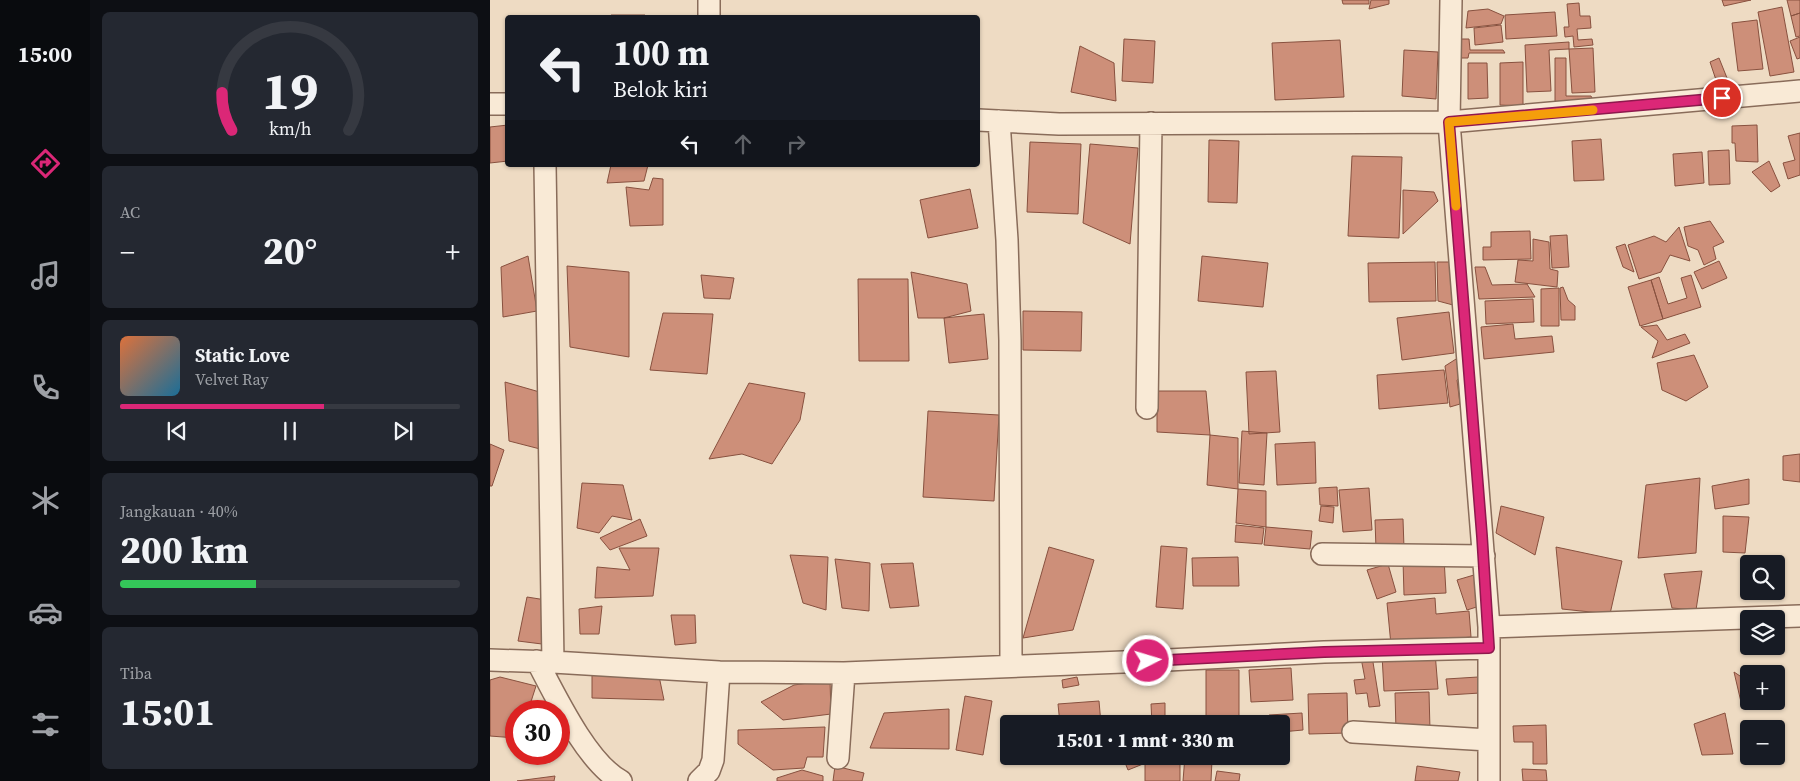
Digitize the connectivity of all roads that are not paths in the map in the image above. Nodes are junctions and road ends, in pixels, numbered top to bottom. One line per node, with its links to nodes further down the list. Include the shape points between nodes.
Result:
1 (709, 0): 3 (street)
2 (1451, 0): 9 (street)
3 (709, 15)
4 (1800, 91): 9 (street)
5 (490, 104): 6 (street)
6 (505, 104)
7 (980, 120): 8 (street)
8 (999, 121): 10 (street); 20 (street, via 1010,340)
9 (1449, 122): 10 (street); 14 (street)
10 (1151, 123): 12 (street)
11 (545, 167): 19 (street)
12 (1147, 408)
13 (1322, 554): 14 (street)
14 (1484, 556): 16 (street)
15 (1800, 616): 16 (street)
16 (1489, 627): 17 (street)
17 (1489, 648): 20 (street); 24 (street)
18 (490, 660): 19 (street)
19 (545, 662): 21 (street); 26 (street, via 563,710 599,762)
20 (1011, 666): 22 (street)
21 (719, 672): 22 (street); 27 (street, via 713,760 709,771)
22 (844, 673): 25 (street)
23 (1353, 732): 24 (street)
24 (1489, 740): 28 (street)
25 (838, 758)
26 (621, 781)
27 (699, 781)
28 (1490, 781)

